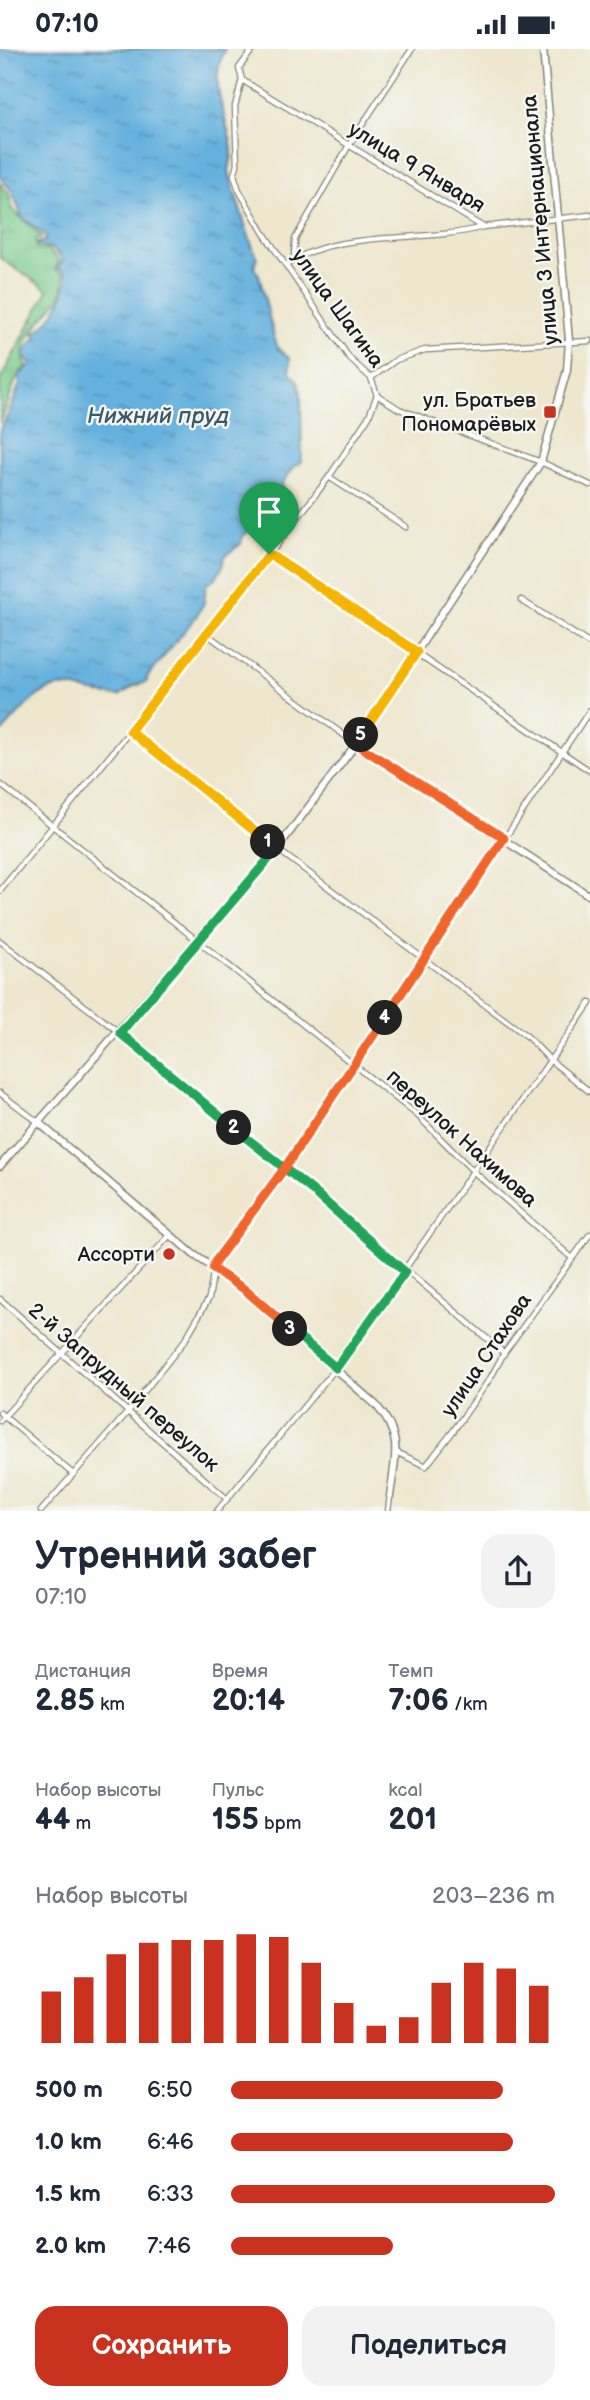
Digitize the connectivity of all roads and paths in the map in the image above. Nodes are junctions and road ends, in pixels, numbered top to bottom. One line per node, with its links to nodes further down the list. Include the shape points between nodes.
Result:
1 (253, 49): 4 (street, улица Шагина, via 239,68)
2 (412, 49): 5 (street)
3 (543, 49): 7 (street, улица 3 Интернационала)
4 (242, 80): 5 (street, улица 9 Января); 10 (street, улица Шагина, via 234,106 234,175 253,216)
5 (349, 145): 8 (street, улица 9 Января); 9 (street, via 295,239)
6 (590, 215): 7 (street, улица 9 Января)
7 (559, 221): 8 (street, улица 9 Января); 11 (street, улица 3 Интернационала)
8 (483, 227): 9 (street, via 458,234 339,245)
9 (295, 259): 10 (street)
10 (288, 264): 13 (street, улица Шагина, via 350,359)
11 (569, 340): 12 (street); 13 (street, via 425,350 396,360); 15 (street, улица 3 Интернационала, via 567,370)
12 (590, 341)
13 (371, 378): 14 (street, улица Шагина)
14 (377, 395): 15 (street, via 399,409); 16 (street, улица Шагина, via 369,416)
15 (541, 462): 17 (street); 23 (street, улица 3 Интернационала)
16 (329, 477): 18 (street); 19 (street, улица Шагина)
17 (590, 485)
18 (406, 527)
19 (269, 554): 21 (street, улица Шагина); 23 (street)
20 (521, 600): 22 (street)
21 (208, 635): 25 (street, улица Шагина); 26 (street)
22 (590, 644)
23 (417, 652): 26 (street, улица 3 Интернационала); 27 (street)
24 (590, 710): 27 (street)
25 (130, 731): 30 (street, улица Шагина); 32 (street)
26 (356, 744): 31 (street); 32 (street, улица 3 Интернационала)
27 (561, 753): 28 (street); 31 (street)
28 (590, 771)
29 (0, 784): 30 (street, переулок Нахимова)
30 (52, 826): 33 (street, улица Шагина); 36 (street, переулок Нахимова)
31 (504, 838): 34 (street); 37 (street)
32 (277, 849): 36 (street, улица 3 Интернационала); 37 (street)
33 (0, 891)
34 (590, 896)
35 (0, 941): 39 (street)
36 (198, 943): 39 (street, улица 3 Интернационала); 41 (street, переулок Нахимова)
37 (423, 958): 40 (street, via 541,1047); 41 (street)
38 (590, 1003): 40 (street)
39 (120, 1033): 44 (street, улица 3 Интернационала); 46 (street)
40 (550, 1061): 42 (street); 47 (street)
41 (354, 1066): 46 (street); 47 (street, переулок Нахимова, via 417,1115)
42 (590, 1092)
43 (0, 1093): 44 (street)
44 (38, 1122): 45 (street, улица 3 Интернационала); 49 (street)
45 (0, 1166)
46 (284, 1169): 51 (street); 52 (street)
47 (474, 1172): 50 (street, переулок Нахимова); 52 (street)
48 (590, 1234): 50 (street, улица Стахова)
49 (170, 1235): 51 (street); 54 (street)
50 (572, 1258): 55 (street, улица Стахова)
51 (213, 1269): 56 (street, via 244,1289); 57 (street, via 204,1308)
52 (405, 1272): 55 (street); 56 (street)
53 (0, 1299): 54 (street, 2-й Запрудный переулок)
54 (59, 1353): 57 (street, 2-й Запрудный переулок); 58 (street)
55 (503, 1353): 59 (street, улица Стахова, via 491,1377 426,1466)
56 (336, 1368): 59 (street, via 390,1422); 62 (street)
57 (127, 1413): 60 (street); 62 (street, 2-й Запрудный переулок)
58 (1, 1417): 60 (street)
59 (396, 1452): 61 (street)
60 (73, 1474): 63 (street)
61 (390, 1496): 65 (street)
62 (227, 1499): 64 (street)
63 (41, 1511)
64 (217, 1511)
65 (388, 1511)

